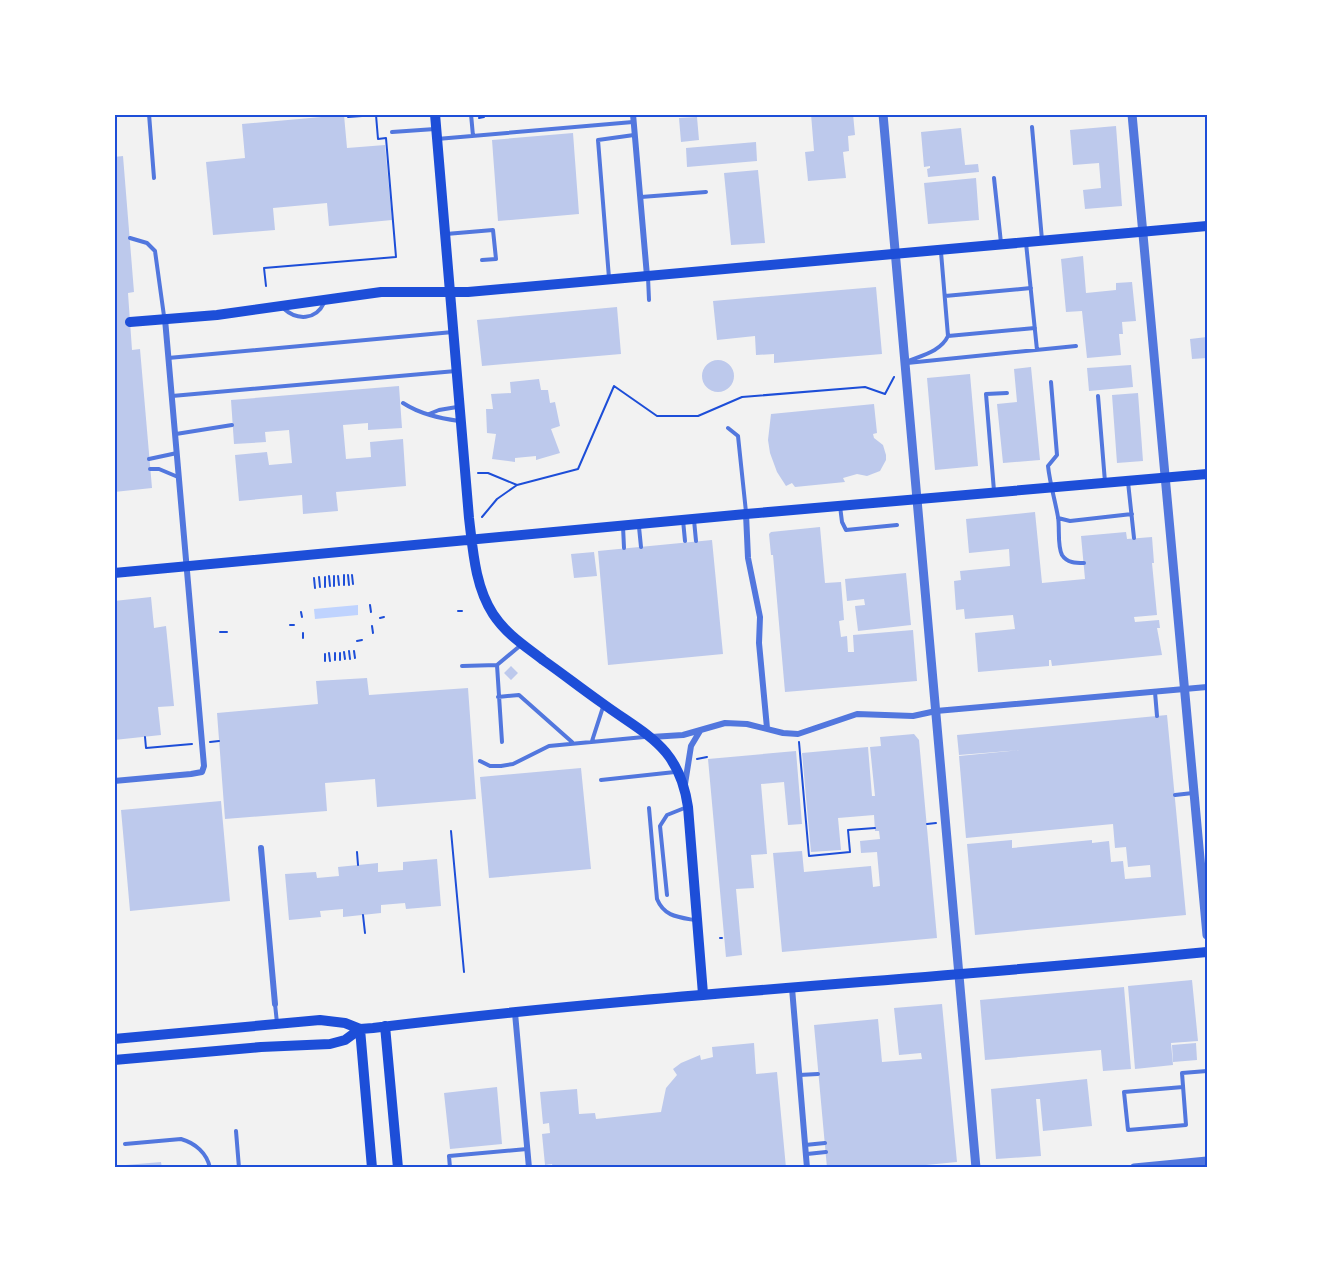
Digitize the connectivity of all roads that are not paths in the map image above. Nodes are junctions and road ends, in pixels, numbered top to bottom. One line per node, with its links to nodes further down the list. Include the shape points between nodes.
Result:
1 (148, 114): 13 (lane)
2 (435, 114): 10 (main road)
3 (471, 114): 12 (lane)
4 (633, 114): 7 (street)
5 (883, 114): 25 (street)
6 (1132, 114): 18 (street)
7 (634, 122): 11 (street); 12 (lane)
8 (1032, 127): 21 (lane)
9 (392, 132): 10 (lane)
10 (436, 134): 12 (lane); 19 (main road)
11 (635, 135): 16 (street); 28 (lane, via 598,140)
12 (473, 136)
13 (154, 178)
14 (994, 178): 23 (lane)
15 (706, 192): 16 (lane)
16 (640, 197): 27 (street)
17 (1207, 226): 18 (main road)
18 (1143, 232): 21 (main road); 59 (street)
19 (445, 234): 26 (lane, via 493,230 496,259); 30 (main road)
20 (130, 238): 33 (lane, via 147,243 155,251)
21 (1042, 241): 22 (main road)
22 (1026, 243): 23 (main road); 29 (lane)
23 (1001, 245): 24 (main road)
24 (941, 250): 25 (main road); 31 (lane)
25 (896, 254): 27 (main road); 41 (street)
26 (482, 260)
27 (648, 276): 28 (main road); 32 (lane)
28 (610, 280): 30 (main road)
29 (1031, 288): 31 (lane); 35 (lane)
30 (450, 292): 33 (main road, via 381,292); 36 (main road)
31 (945, 296): 37 (lane)
32 (649, 300)
33 (165, 319): 34 (main road); 40 (street)
34 (130, 322)
35 (1035, 328): 37 (lane); 39 (lane)
36 (454, 332): 40 (lane); 42 (main road)
37 (948, 336): 41 (lane, via 939,348)
38 (1076, 346): 39 (lane)
39 (1037, 350): 41 (lane)
40 (168, 358): 45 (street)
41 (905, 363): 64 (street)
42 (457, 370): 45 (lane); 48 (main road)
43 (1051, 382): 62 (lane, via 1057,455 1048,466)
44 (1007, 393): 63 (lane, via 986,394)
45 (171, 396): 53 (street)
46 (1098, 396): 61 (lane)
47 (403, 403): 49 (lane)
48 (460, 407): 49 (lane); 50 (main road)
49 (429, 415): 50 (lane)
50 (461, 422): 74 (main road)
51 (232, 425): 53 (lane)
52 (728, 428): 66 (lane, via 738,436)
53 (175, 434): 54 (street)
54 (177, 453): 55 (lane); 58 (street)
55 (149, 459)
56 (150, 469): 58 (lane)
57 (1207, 474): 59 (main road)
58 (179, 477): 80 (street)
59 (1166, 477): 60 (main road); 86 (street)
60 (1128, 480): 61 (main road); 67 (lane)
61 (1105, 482): 62 (main road)
62 (1050, 487): 63 (main road); 68 (lane)
63 (994, 492): 64 (main road)
64 (917, 499): 65 (main road); 90 (street)
65 (840, 506): 66 (main road); 72 (lane, via 846,530)
66 (746, 514): 69 (main road); 92 (street, via 748,558 759,604)
67 (1132, 514): 68 (lane, via 1070,521); 73 (lane)
68 (1058, 518): 79 (lane, via 1061,554 1066,560)
69 (688, 519): 70 (main road); 75 (lane); 76 (lane)
70 (639, 524): 71 (main road); 77 (lane)
71 (623, 525): 74 (main road); 78 (lane)
72 (897, 525)
73 (1134, 538)
74 (472, 540): 80 (main road); 82 (main road, via 483,596 497,621)
75 (696, 541)
76 (685, 542)
77 (641, 547)
78 (624, 548)
79 (1084, 563)
80 (187, 567): 81 (main road); 101 (street, via 202,772)
81 (114, 573)
82 (521, 644): 83 (lane); 89 (main road)
83 (497, 665): 84 (lane); 88 (lane)
84 (462, 666)
85 (1207, 687): 86 (street)
86 (1184, 689): 87 (street); 103 (street)
87 (1155, 692): 90 (street); 91 (lane)
88 (498, 697): 96 (lane); 97 (lane, via 519,695)
89 (604, 705): 94 (main road); 95 (lane)
90 (936, 711): 92 (street, via 913,716 857,714 798,734); 112 (street)
91 (1157, 716)
92 (767, 728): 93 (street, via 725,723)
93 (700, 731): 94 (street); 102 (street, via 691,746)
94 (650, 737): 95 (lane); 99 (main road, via 665,749)
95 (592, 741): 97 (lane)
96 (502, 742)
97 (572, 743): 98 (lane, via 549,746 513,764 490,765)
98 (480, 761)
99 (679, 772): 100 (lane); 102 (main road)
100 (601, 780)
101 (114, 781)
102 (685, 787): 105 (main road)
103 (1193, 793): 104 (lane); 110 (street)
104 (1174, 795)
105 (688, 807): 108 (lane, via 667,815 660,826); 109 (main road)
106 (649, 808): 109 (lane, via 657,898 667,914)
107 (261, 849): 115 (street)
108 (667, 895)
109 (697, 920): 114 (main road)
110 (1207, 935)
111 (1207, 952): 112 (main road)
112 (959, 975): 113 (main road); 141 (street)
113 (792, 988): 114 (main road); 124 (street)
114 (703, 994): 116 (main road)
115 (275, 1004): 117 (lane)
116 (515, 1013): 118 (main road); 130 (street)
117 (277, 1024): 119 (main road, via 328,1020); 120 (main road)
118 (385, 1026): 119 (main road); 137 (main road)
119 (360, 1029): 121 (main road, via 345,1040 330,1044); 136 (main road)
120 (114, 1039)
121 (114, 1060)
122 (1207, 1071): 125 (lane, via 1182,1073)
123 (818, 1074): 124 (lane)
124 (799, 1075): 129 (street)
125 (1183, 1087): 125 (lane, via 1124,1092 1128,1130 1186,1125)
126 (236, 1131): 135 (lane)
127 (825, 1143): 129 (lane)
128 (125, 1144): 134 (lane, via 190,1141 206,1156)
129 (805, 1145): 132 (street)
130 (527, 1149): 138 (lane, via 449,1156); 139 (street)
131 (825, 1152): 132 (lane)
132 (806, 1154): 140 (street)
133 (1207, 1161): 142 (street)
134 (210, 1168)
135 (239, 1168)
136 (372, 1168)
137 (398, 1168)
138 (450, 1168)
139 (529, 1168)
140 (807, 1168)
141 (976, 1168)
142 (1134, 1168)

